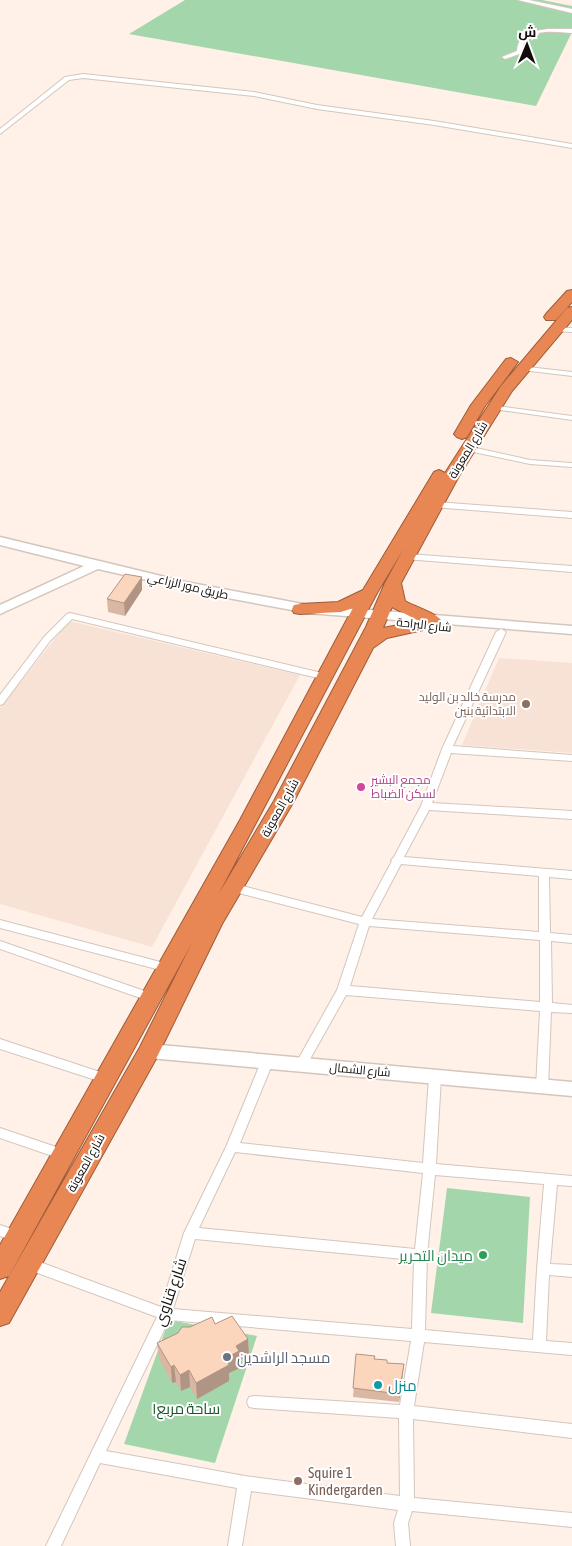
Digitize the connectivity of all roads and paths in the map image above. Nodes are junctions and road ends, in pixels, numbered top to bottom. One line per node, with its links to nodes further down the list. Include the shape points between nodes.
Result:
1 (521, 0): 2 (street)
2 (572, 11)
3 (572, 31): 4 (street, via 532,33 525,37 520,52)
4 (505, 57)
5 (0, 132): 6 (street, via 66,78 83,76 254,94 311,106)
6 (572, 146)
7 (572, 294): 23 (highway, شارع المعونة, via 517,354 483,399)
8 (572, 311): 9 (highway, شارع المعونة)
9 (564, 330): 10 (highway, شارع المعونة)
10 (522, 368): 11 (street); 12 (highway, شارع المعونة)
11 (572, 374)
12 (493, 407): 13 (street); 14 (highway, شارع المعونة)
13 (572, 418)
14 (467, 448): 15 (street, via 530,462); 16 (highway, شارع المعونة)
15 (572, 465)
16 (436, 505): 17 (street); 19 (highway, شارع المعونة)
17 (572, 515)
18 (0, 541): 20 (street, طريق مور الزراعي)
19 (408, 557): 21 (street); 22 (highway, شارع المعونة)
20 (95, 566): 24 (street, طريق مور الزراعي); 25 (street)
21 (572, 569)
22 (393, 583): 27 (highway, شارع المعونة); 28 (highway, via 397,603)
23 (369, 593): 24 (highway, via 341,607); 26 (highway, شارع المعونة)
24 (300, 608): 26 (street, طريق مور الزراعي)
25 (0, 610)
26 (358, 615): 27 (street, طريق مور الزراعي); 33 (highway, شارع المعونة)
27 (379, 617): 28 (street, شارع البراحة, via 392,622); 32 (highway, شارع المعونة)
28 (424, 623): 29 (street, شارع البراحة); 30 (street, شارع البراحة); 32 (highway, via 381,634)
29 (572, 630)
30 (501, 632): 31 (street, شارع البراحة); 35 (street)
31 (572, 638)
32 (364, 646): 42 (highway, شارع المعونة, via 284,802)
33 (326, 677): 34 (street, via 70,616 47,639); 43 (highway, شارع المعونة)
34 (0, 702)
35 (447, 749): 36 (street); 37 (street)
36 (572, 758)
37 (426, 806): 38 (street); 39 (street)
38 (572, 815)
39 (396, 860): 40 (street); 44 (street)
40 (544, 873): 41 (street); 46 (street)
41 (572, 875)
42 (235, 888): 43 (highway, شارع المعونة); 44 (street)
43 (204, 921): 49 (highway, شارع المعونة); 55 (highway, شارع المعونة)
44 (365, 922): 46 (street); 50 (street)
45 (0, 924): 49 (street)
46 (546, 936): 47 (street); 52 (street)
47 (572, 938)
48 (0, 945): 51 (street)
49 (168, 968): 51 (highway, شارع المعونة)
50 (343, 990): 52 (street); 57 (street)
51 (152, 998): 59 (highway, شارع المعونة)
52 (546, 1007): 53 (street); 60 (street)
53 (572, 1009)
54 (0, 1044): 59 (street)
55 (149, 1051): 56 (street, شارع الشمال); 71 (highway, شارع المعونة)
56 (266, 1062): 57 (street, شارع الشمال); 63 (street, شارع قناوي)
57 (301, 1065): 58 (street, شارع الشمال)
58 (435, 1077): 60 (street, شارع الشمال); 65 (street)
59 (108, 1078): 64 (highway, شارع المعونة)
60 (542, 1086): 61 (street, شارع الشمال)
61 (572, 1089)
62 (0, 1133): 64 (street)
63 (232, 1147): 65 (street); 68 (street, شارع قناوي)
64 (64, 1155): 69 (highway, شارع المعونة)
65 (429, 1169): 66 (street); 70 (street)
66 (551, 1180): 67 (street); 73 (street)
67 (572, 1182)
68 (190, 1233): 70 (street); 76 (street, شارع قناوي)
69 (9, 1234): 72 (highway, شارع المعونة)
70 (421, 1255): 77 (street)
71 (29, 1264): 75 (highway, شارع المعونة); 76 (street)
72 (0, 1268)
73 (543, 1269): 74 (street); 78 (street)
74 (572, 1271)
75 (0, 1314)
76 (166, 1314): 77 (street); 83 (street, شارع قناوي)
77 (418, 1337): 78 (street); 81 (street)
78 (540, 1346): 79 (street)
79 (572, 1349)
80 (254, 1402): 81 (street)
81 (406, 1412): 82 (street); 85 (street)
82 (572, 1431)
83 (99, 1456): 84 (street); 87 (street, شارع قناوي)
84 (245, 1483): 85 (street); 88 (street)
85 (407, 1504): 86 (street); 89 (street, via 401,1523)
86 (572, 1520)
87 (53, 1546)
88 (235, 1546)
89 (403, 1546)

